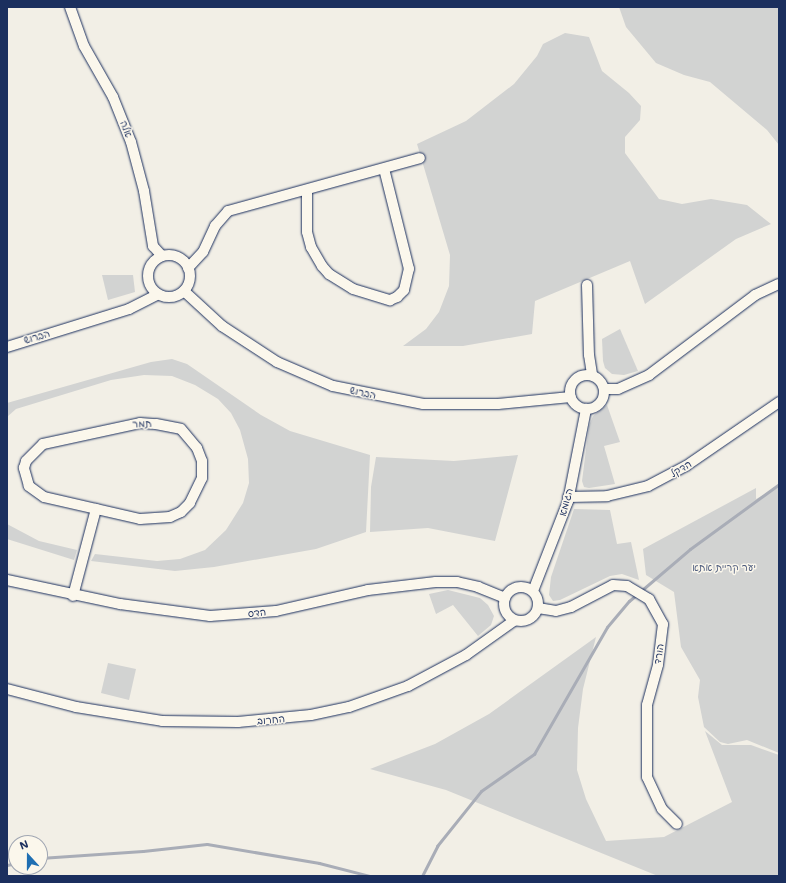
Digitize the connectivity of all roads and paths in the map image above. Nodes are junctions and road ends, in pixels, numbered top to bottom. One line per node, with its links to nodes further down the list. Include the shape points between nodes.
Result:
1 (70, 7): 5 (street, אלה, via 84,46 122,119 137,162 153,246)
2 (420, 158): 3 (street)
3 (384, 169): 4 (street); 4 (street, via 408,269 404,290 390,300 354,289 329,274 322,266 311,247 307,232)
4 (307, 190): 6 (street, via 228,211 215,226 203,252)
5 (162, 256): 6 (street, via 176,257); 10 (street, via 152,264 147,276 148,283)
6 (188, 268): 9 (street, via 189,282)
7 (779, 284): 13 (street, via 754,295 649,376 618,389)
8 (587, 285): 12 (street)
9 (184, 291): 10 (street, via 170,298); 14 (street, הברוש, via 222,326 277,362 333,386 362,394 431,404 498,404)
10 (157, 295): 11 (street, הברוש, via 128,309)
11 (7, 347)
12 (592, 375): 13 (street, via 600,380); 14 (street, via 576,378 570,387)
13 (604, 389): 16 (street, via 600,403)
14 (570, 398): 16 (street, via 576,406)
15 (779, 402): 17 (street, הדקל, via 686,466 648,486 607,496)
16 (586, 409): 17 (street, הגומא)
17 (568, 497): 20 (street, הגומא)
18 (96, 509): 18 (street, תמר, via 156,520 170,518 181,512 190,503 202,478 202,461 190,436 181,429 170,426 140,423 54,440 34,451 24,468 29,486 37,494); 21 (street)
19 (7, 580): 21 (street, הדס)
20 (533, 591): 22 (street, via 517,587); 23 (street, via 538,599)
21 (73, 596): 22 (street, הדס, via 175,614 210,616 276,611 368,590 436,582 471,585)
22 (505, 598): 24 (street, via 507,613)
23 (538, 608): 24 (street, via 531,617); 26 (street, הורד, via 556,611 571,607 613,586 627,586 649,599 663,624 658,665 647,705 647,777 662,809)
24 (515, 620): 25 (street, החרוב, via 466,655 415,683 349,707 311,716 238,722 162,721 92,710)
25 (7, 689)
26 (677, 824)

